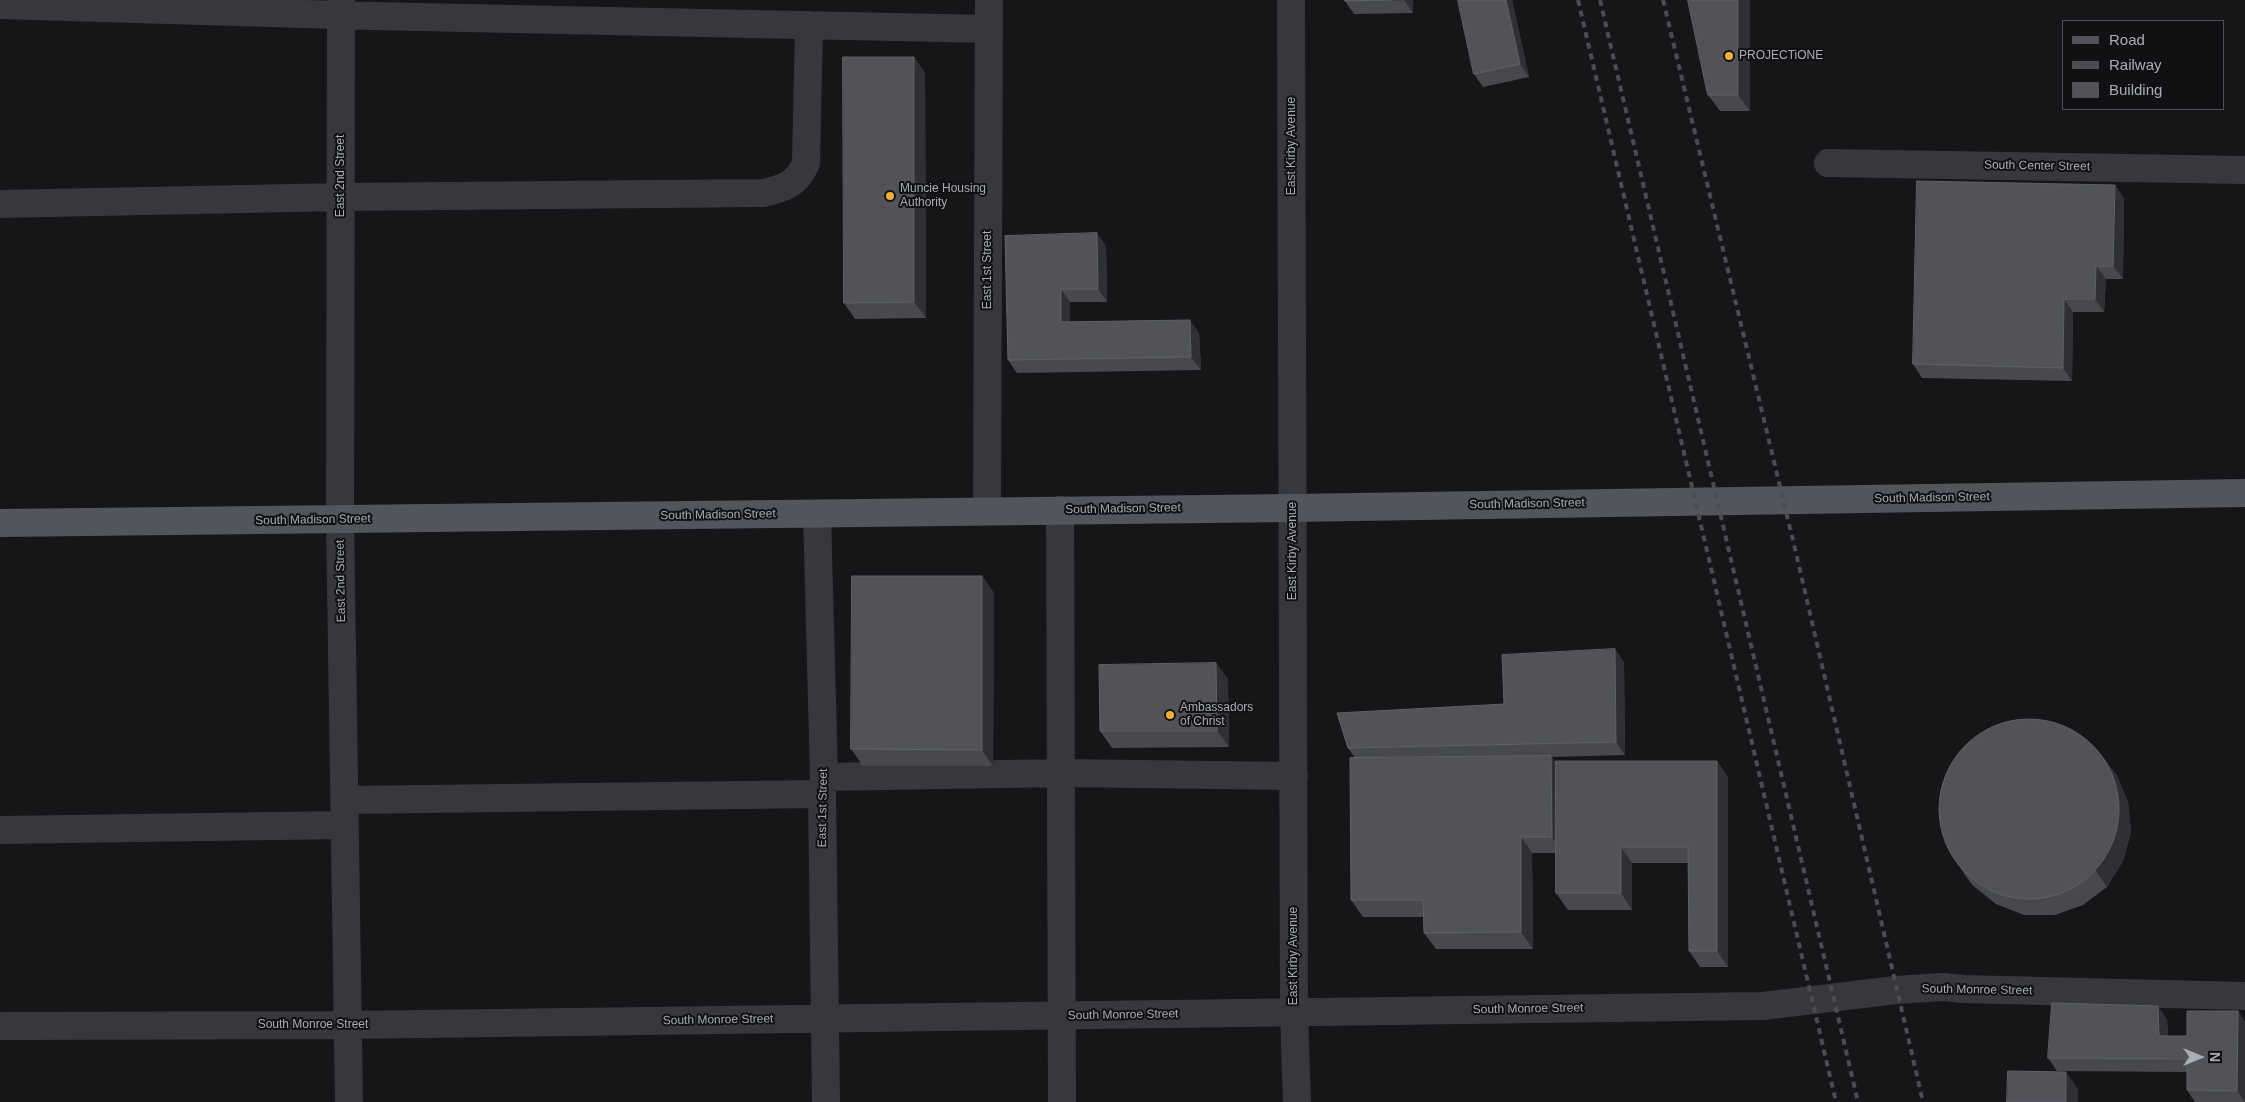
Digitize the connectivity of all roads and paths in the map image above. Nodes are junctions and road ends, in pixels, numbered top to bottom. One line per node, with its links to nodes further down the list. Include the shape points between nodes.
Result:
1 (988, 0): 6 (street, East 1st Street)
2 (1291, 0): 12 (street, East Kirby Avenue)
3 (0, 5): 4 (street)
4 (341, 7): 5 (street); 9 (street, East 2nd Street)
5 (809, 25): 6 (street); 9 (street, via 806,163 801,176 784,188 764,193)
6 (988, 29): 13 (street, East 1st Street)
7 (1828, 163): 8 (street, South Center Street)
8 (2245, 170)
9 (340, 197): 10 (street); 16 (street, East 2nd Street)
10 (0, 204)
11 (2245, 493): 12 (main road, South Madison Street)
12 (1292, 508): 14 (main road, South Madison Street); 19 (street, East Kirby Avenue)
13 (987, 510): 14 (main road, South Madison Street); 15 (main road, South Madison Street)
14 (1060, 510): 18 (street)
15 (817, 514): 16 (main road, South Madison Street); 20 (street, East 1st Street)
16 (340, 520): 17 (main road, South Madison Street); 21 (street, East 2nd Street)
17 (0, 523)
18 (1062, 773): 19 (street); 20 (street); 25 (street)
19 (1294, 776): 24 (street, East Kirby Avenue)
20 (823, 785): 21 (street); 26 (street, East 1st Street)
21 (345, 813): 22 (street); 27 (street, East 2nd Street)
22 (0, 830)
23 (2245, 996): 24 (street, South Monroe Street, via 1943,987 1763,1006)
24 (1294, 1013): 25 (street, South Monroe Street); 32 (street, East Kirby Avenue)
25 (1060, 1016): 26 (street, South Monroe Street); 31 (street)
26 (826, 1019): 27 (street, South Monroe Street); 30 (street, East 1st Street)
27 (348, 1025): 28 (street, South Monroe Street); 29 (street, East 2nd Street)
28 (0, 1026)
29 (349, 1102)
30 (826, 1102)
31 (1062, 1102)
32 (1297, 1102)

